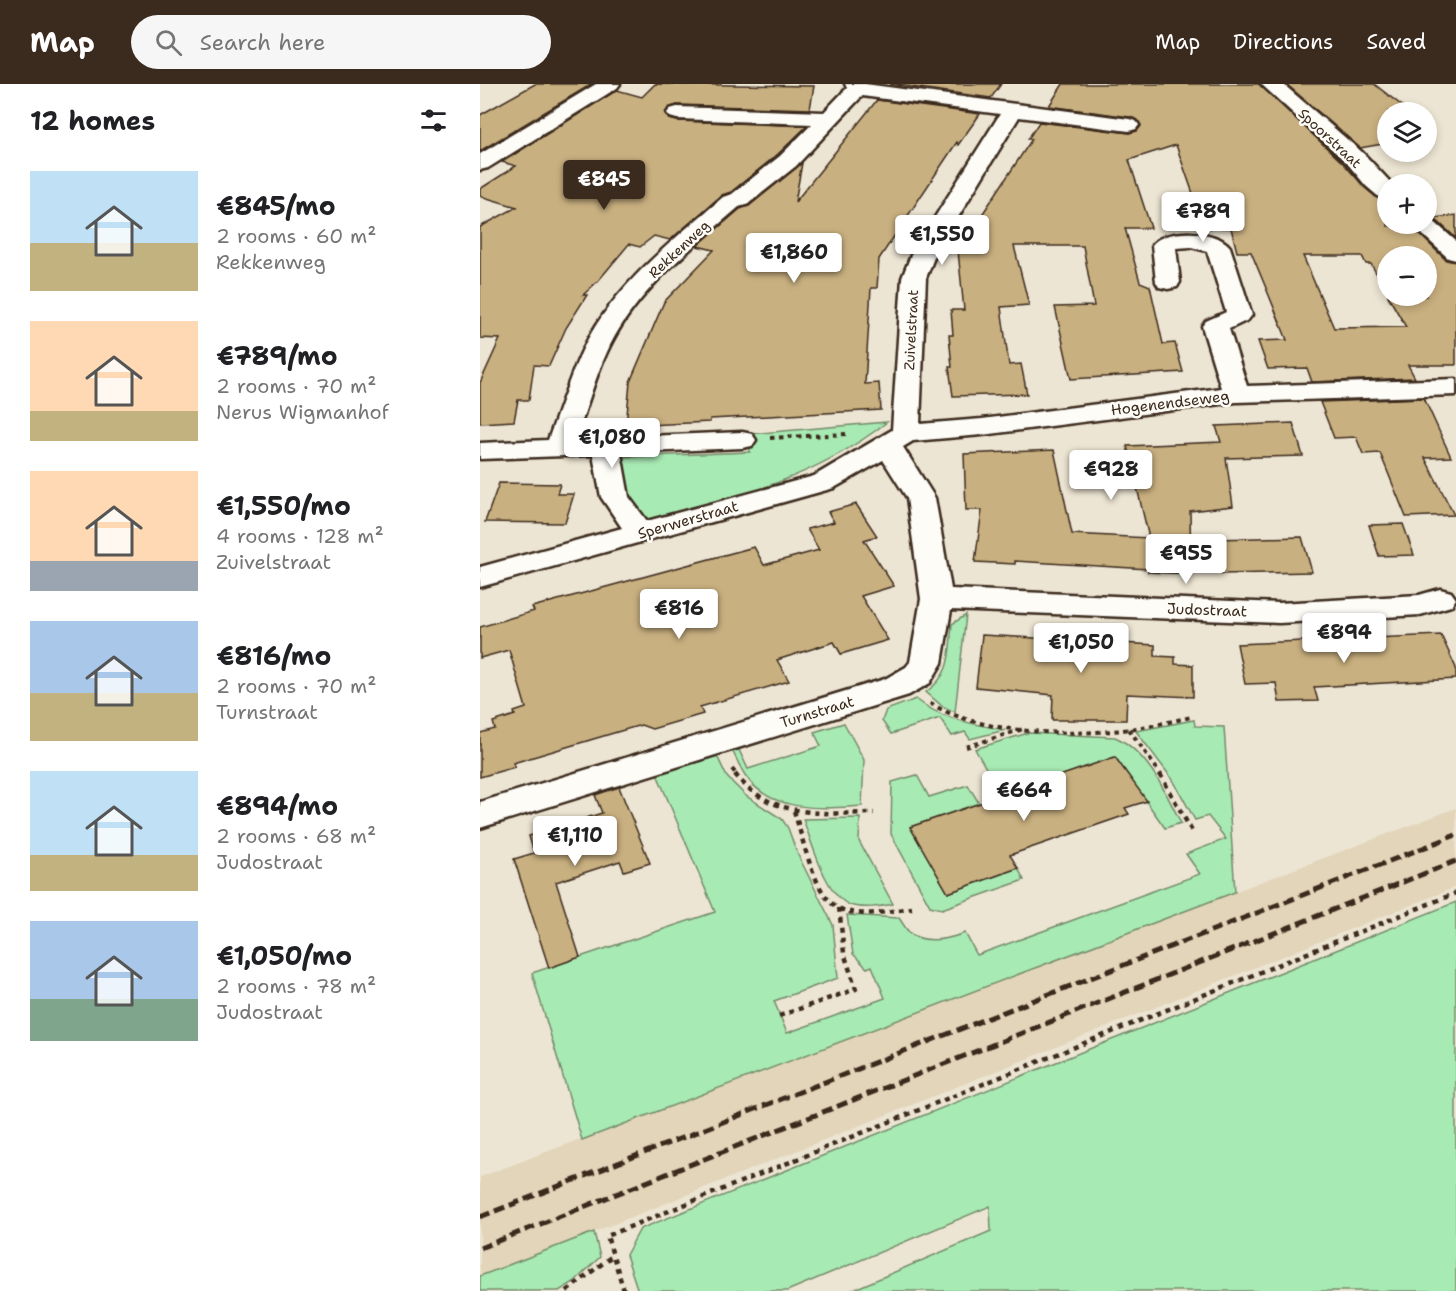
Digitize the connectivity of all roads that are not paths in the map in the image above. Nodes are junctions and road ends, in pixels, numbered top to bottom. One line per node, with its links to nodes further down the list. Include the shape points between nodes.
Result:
1 (610, 84): 8 (street)
2 (1271, 84): 9 (street, Spoorstraat, via 1355,158)
3 (856, 87): 4 (street); 6 (street, Rekkenweg)
4 (1012, 111): 7 (street); 15 (street, Zuivelstraat, via 923,255 914,278)
5 (677, 113): 6 (street)
6 (827, 118): 17 (street, Rekkenweg, via 788,161 731,202 664,260 614,317 594,352)
7 (1129, 125)
8 (480, 163)
9 (1377, 184)
10 (1434, 234): 11 (street)
11 (1456, 253)
12 (1168, 282): 14 (street, via 1164,244 1171,240 1203,240 1218,247 1239,315 1215,326)
13 (1456, 387): 14 (street, Hogenendseweg)
14 (1236, 394): 15 (street, Hogenendseweg)
15 (897, 438): 20 (street, Sperwerstraat, via 824,482); 22 (street, Turnstraat, via 921,498)
16 (742, 440): 18 (street)
17 (559, 447): 18 (street); 19 (street)
18 (606, 447): 20 (street, via 615,497)
19 (480, 451)
20 (640, 533): 21 (street, Sperwerstraat)
21 (480, 577)
22 (937, 599): 23 (street, Judostraat, via 1279,613 1420,605); 24 (street, Turnstraat, via 926,663 918,675 897,687)
23 (1440, 599)
24 (480, 815)

